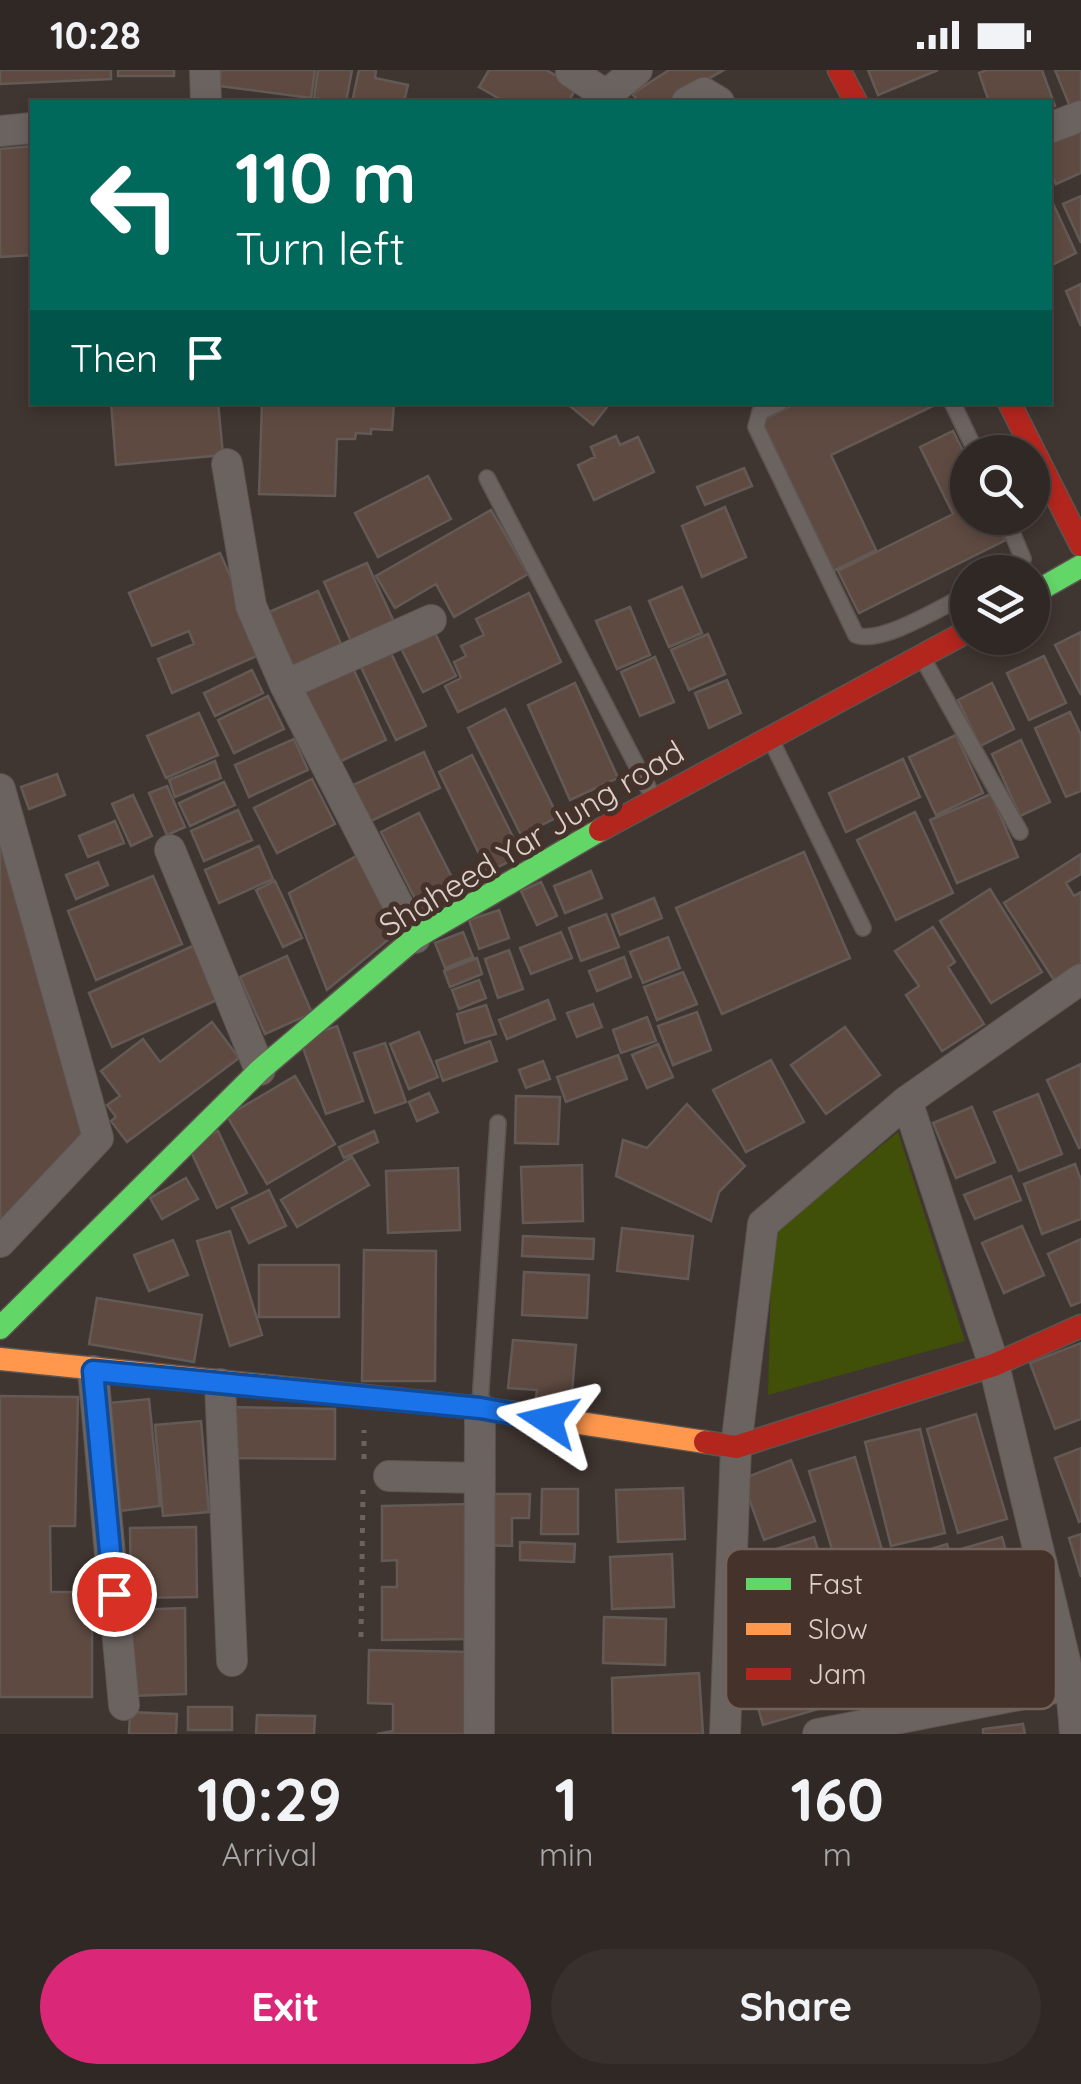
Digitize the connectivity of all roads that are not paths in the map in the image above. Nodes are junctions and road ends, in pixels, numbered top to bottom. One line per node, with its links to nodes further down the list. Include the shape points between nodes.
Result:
1 (205, 70): 5 (street)
2 (637, 70): 4 (street, via 606,95)
3 (839, 70): 8 (street)
4 (570, 72)
5 (206, 100)
6 (691, 100): 7 (street, via 704,93)
7 (716, 100)
8 (855, 100)
9 (1081, 116): 10 (street)
10 (1052, 127)
11 (30, 128): 12 (street)
12 (0, 131)
13 (775, 405): 24 (lane, via 760,412 756,427 856,635 869,638)
14 (953, 405): 16 (lane)
15 (1010, 405): 19 (street)
16 (968, 435)
17 (226, 464): 27 (street, via 252,606)
18 (486, 478): 30 (lane)
19 (1081, 545)
20 (1081, 566): 21 (street)
21 (1050, 584)
22 (950, 603): 24 (lane)
23 (431, 620): 27 (street)
24 (916, 620): 26 (lane)
25 (950, 641): 26 (street, Shaheed Yar Jung road)
26 (927, 654): 28 (street, Shaheed Yar Jung road); 31 (lane)
27 (285, 685): 34 (street)
28 (770, 736): 30 (street, Shaheed Yar Jung road); 33 (lane)
29 (0, 789): 39 (street, via 98,1138)
30 (654, 799): 34 (street, Shaheed Yar Jung road)
31 (1020, 832)
32 (170, 850): 36 (street)
33 (863, 928)
34 (415, 938): 36 (street, Shaheed Yar Jung road)
35 (1081, 979): 37 (street)
36 (260, 1070): 40 (street, Shaheed Yar Jung road)
37 (907, 1101): 43 (street); 47 (street, via 763,1224)
38 (498, 1123): 46 (lane)
39 (0, 1242)
40 (2, 1322)
41 (1081, 1326): 43 (street)
42 (0, 1359): 44 (street)
43 (994, 1365): 47 (street); 51 (street)
44 (93, 1371): 45 (street); 55 (street)
45 (220, 1384): 46 (street); 53 (street)
46 (480, 1408): 47 (street); 49 (street)
47 (736, 1446): 50 (street)
48 (389, 1476): 49 (street)
49 (480, 1478): 58 (street)
50 (732, 1549)
51 (1041, 1549)
52 (1056, 1606): 54 (street)
53 (232, 1661)
54 (1076, 1684): 61 (street)
55 (124, 1706)
56 (726, 1708): 59 (street)
57 (947, 1709): 60 (street)
58 (479, 1734)
59 (725, 1734)
60 (818, 1734)
61 (1075, 1734)

